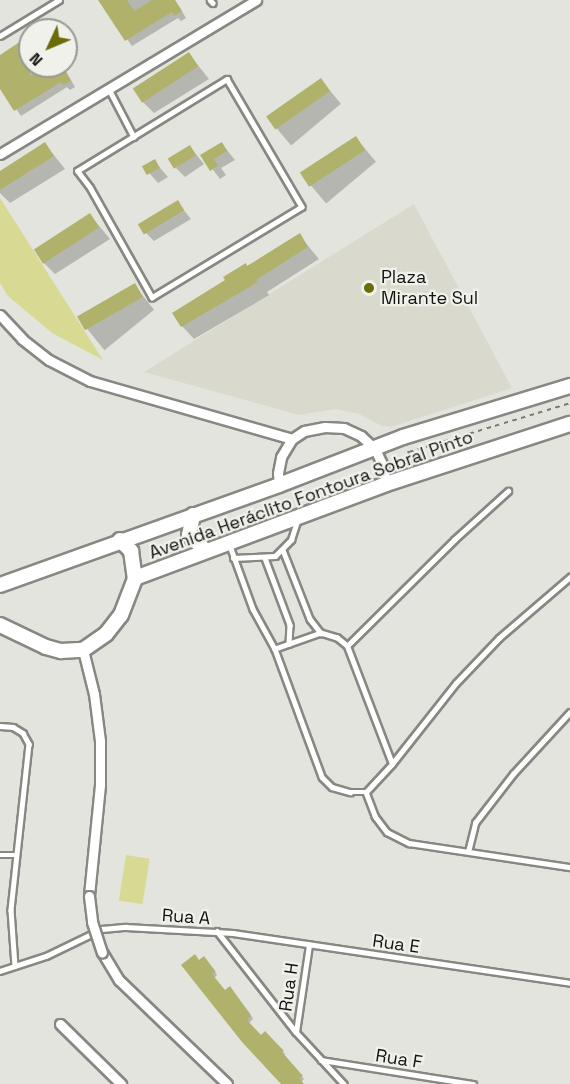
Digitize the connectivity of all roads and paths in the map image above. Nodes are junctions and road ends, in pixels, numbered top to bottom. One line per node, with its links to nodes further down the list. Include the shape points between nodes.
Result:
1 (59, 0): 3 (lane)
2 (255, 0): 4 (street)
3 (0, 36)
4 (108, 87): 5 (lane); 6 (street)
5 (134, 137): 5 (lane, via 77,171 152,298 302,207 227,79)
6 (0, 154)
7 (0, 315): 12 (street, via 22,339 50,360 90,381)
8 (570, 386): 11 (street, Avenida Heráclito Fontoura Sobral Pinto)
9 (570, 403): 14 (path)
10 (570, 424): 15 (street, Avenida Heráclito Fontoura Sobral Pinto)
11 (403, 437): 13 (street, Avenida Heráclito Fontoura Sobral Pinto); 14 (path)
12 (292, 439): 13 (street, via 304,431 344,428); 17 (street, via 281,457)
13 (375, 449): 16 (street); 17 (street, Avenida Heráclito Fontoura Sobral Pinto)
14 (409, 452): 15 (path)
15 (416, 474): 16 (street, Avenida Heráclito Fontoura Sobral Pinto)
16 (386, 484): 20 (street, Avenida Heráclito Fontoura Sobral Pinto)
17 (279, 485): 19 (street, Avenida Heráclito Fontoura Sobral Pinto)
18 (508, 491): 33 (lane)
19 (193, 515): 21 (street, Avenida Heráclito Fontoura Sobral Pinto); 24 (street, via 189,535)
20 (299, 516): 22 (street, Avenida Heráclito Fontoura Sobral Pinto); 23 (lane)
21 (120, 540): 28 (street, via 131,551); 29 (street, Avenida Heráclito Fontoura Sobral Pinto)
22 (229, 542): 24 (street, Avenida Heráclito Fontoura Sobral Pinto); 25 (lane)
23 (283, 550): 26 (lane); 31 (lane, via 310,619)
24 (206, 551): 28 (street, Avenida Heráclito Fontoura Sobral Pinto)
25 (233, 558): 26 (lane); 34 (lane, via 253,609)
26 (265, 558): 32 (lane, via 290,625)
27 (570, 577): 38 (lane, via 515,623 456,682)
28 (135, 578): 35 (street, Avenida Heráclito Fontoura Sobral Pinto, via 121,615 106,634)
29 (0, 585)
30 (0, 625): 35 (street, via 46,647)
31 (321, 633): 32 (lane); 33 (lane)
32 (290, 644): 34 (lane)
33 (347, 646): 38 (lane)
34 (275, 649): 39 (lane, via 322,777 332,787)
35 (83, 650): 54 (street, bridge, via 100,741 100,785 89,896 92,922 102,952 118,980)
36 (570, 712): 40 (lane, via 475,823)
37 (0, 725): 42 (lane, via 23,733 29,744)
38 (392, 764): 39 (lane)
39 (366, 792): 40 (lane, via 375,816 387,832 409,843)
40 (468, 852): 43 (lane)
41 (0, 855): 42 (lane)
42 (16, 855): 46 (lane, via 10,910)
43 (570, 867)
44 (217, 931): 45 (lane, Rua E); 46 (lane, Rua A, via 102,929); 50 (lane, Rua A)
45 (309, 945): 48 (lane, Rua E); 50 (lane, Rua H)
46 (15, 966): 47 (lane, Rua A)
47 (0, 971)
48 (570, 983)
49 (60, 1024): 53 (street)
50 (296, 1032): 51 (lane, Rua A)
51 (321, 1060): 52 (lane, Rua F); 55 (lane, Rua A)
52 (441, 1082): 56 (lane, Rua F)
53 (121, 1084)
54 (227, 1084)
55 (344, 1084)
56 (473, 1084)

